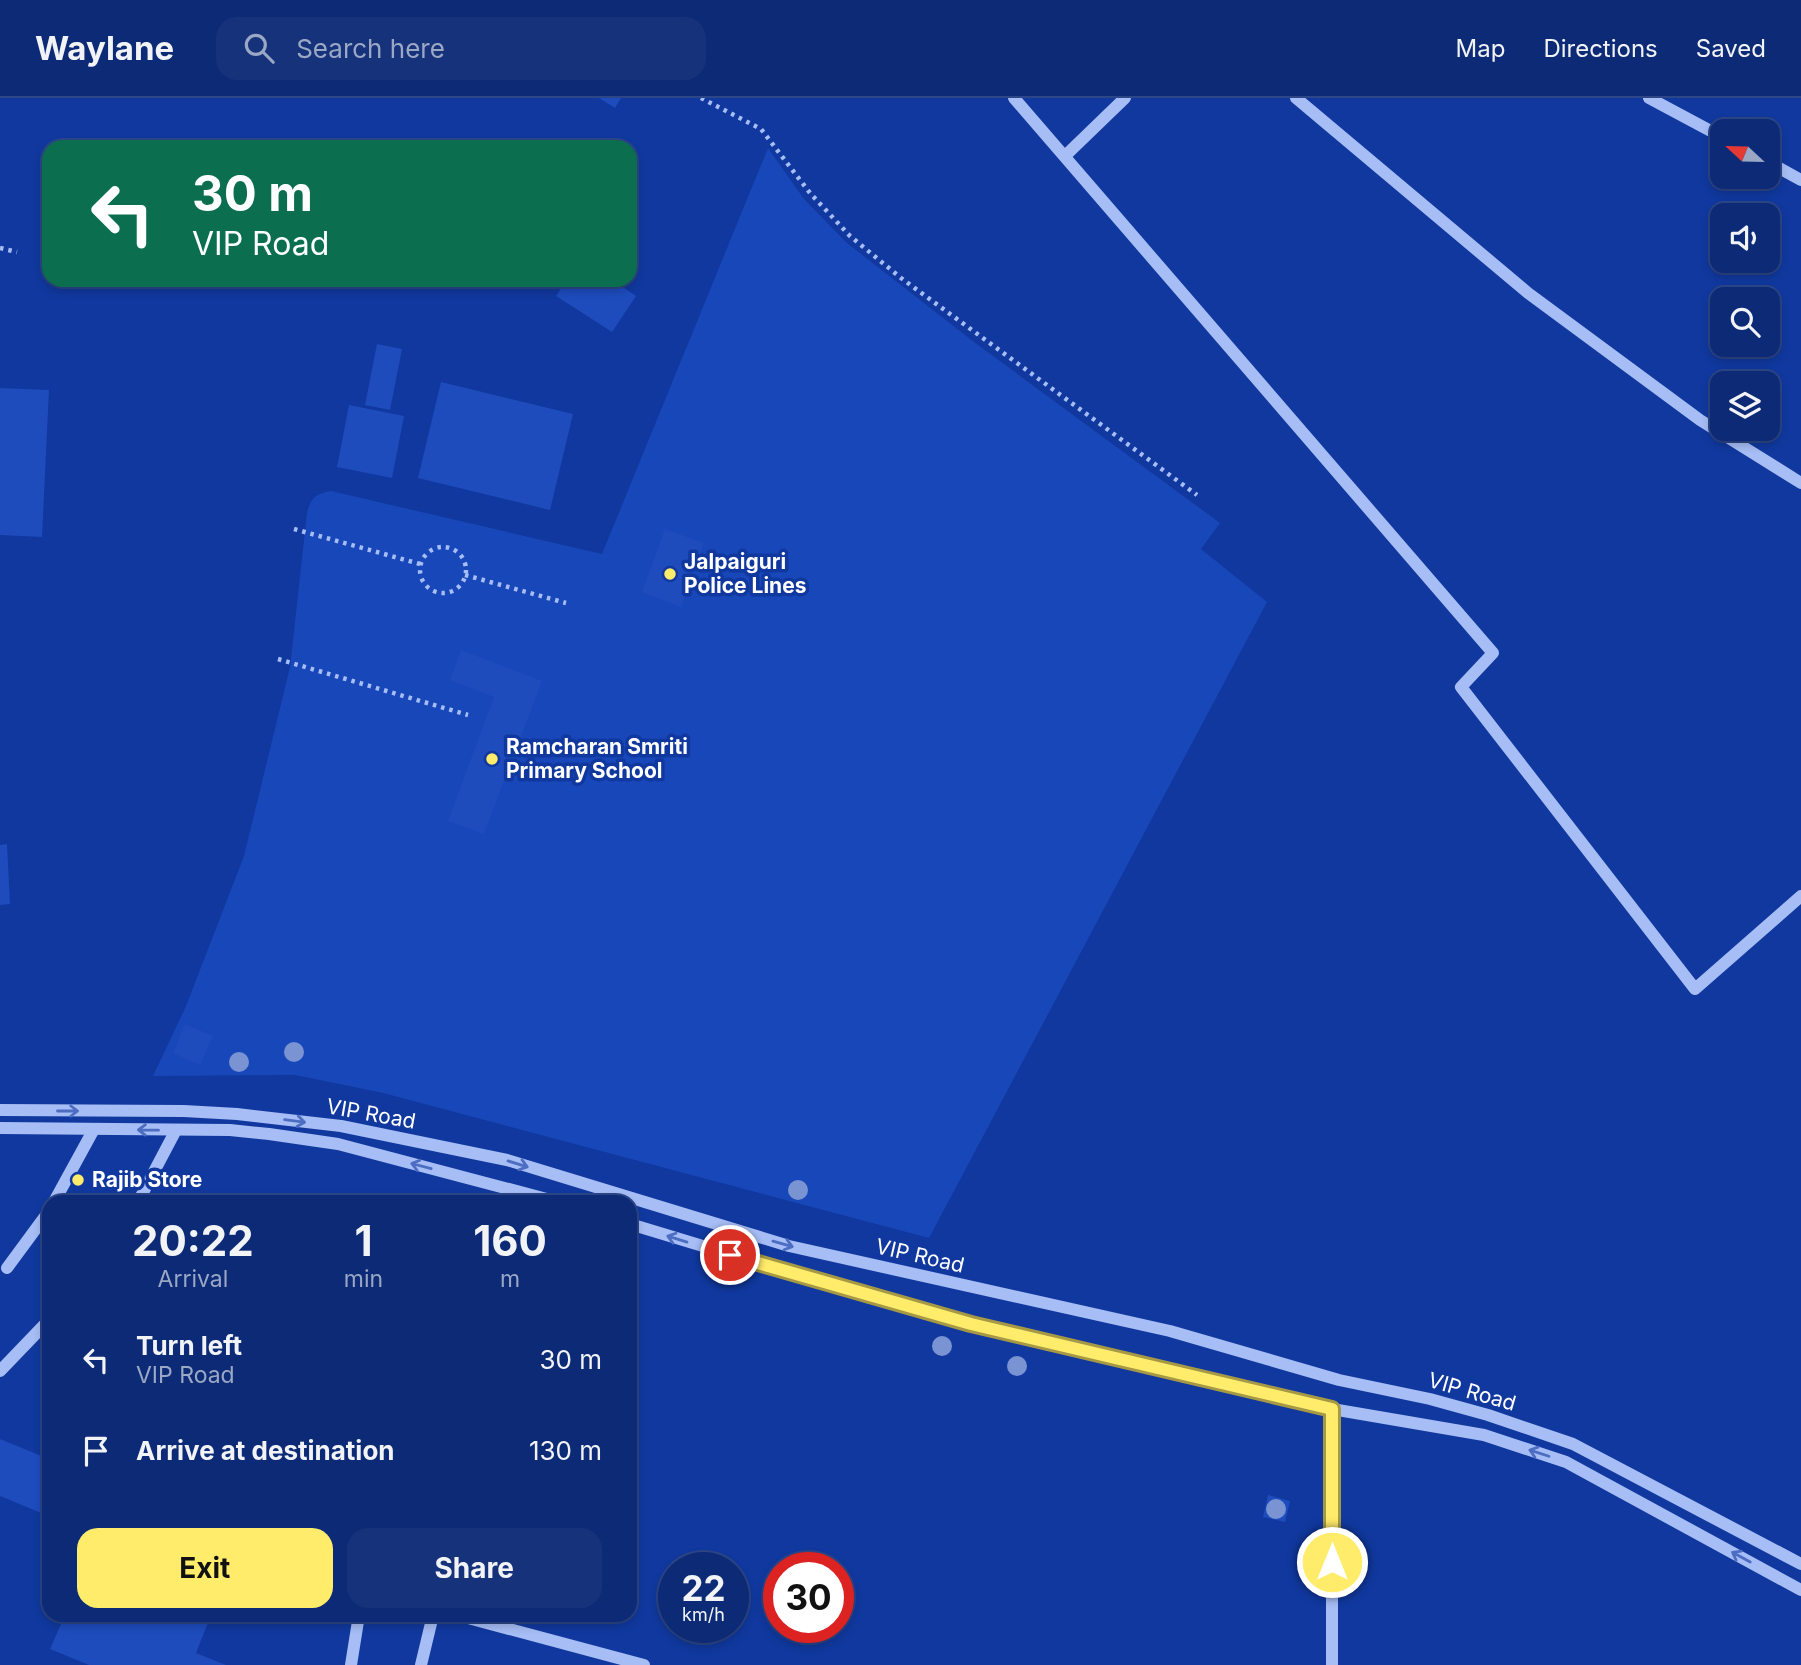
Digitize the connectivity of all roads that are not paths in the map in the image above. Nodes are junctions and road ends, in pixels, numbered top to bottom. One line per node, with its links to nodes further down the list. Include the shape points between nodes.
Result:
1 (1014, 98): 6 (street)
2 (1125, 98): 6 (street)
3 (1296, 98): 9 (street, via 1528,293 1700,420)
4 (1649, 98): 5 (street)
5 (1710, 131)
6 (1065, 156): 10 (street, via 1493,653 1461,687 1695,989)
7 (1780, 169): 8 (street)
8 (1801, 180)
9 (1801, 483)
10 (1801, 896)
11 (0, 1110): 12 (street, VIP Road, one-way to 12)
12 (119, 1111): 15 (street); 17 (street, VIP Road, one-way to 17, via 237,1114 341,1126 507,1160)
13 (0, 1128): 14 (street, VIP Road)
14 (94, 1129): 15 (street, VIP Road); 18 (street)
15 (116, 1129): 16 (street, VIP Road, one-way to 15)
16 (176, 1130): 19 (street); 20 (street, VIP Road, one-way to 16, via 338,1144 230,1130)
17 (556, 1175): 21 (street); 22 (street, VIP Road, one-way to 22)
18 (58, 1195)
19 (142, 1195)
20 (529, 1195)
21 (553, 1195)
22 (622, 1195)
23 (637, 1200): 30 (street, VIP Road, one-way to 30, via 789,1246 1170,1331 1339,1380 1488,1415)
24 (42, 1220): 26 (street)
25 (637, 1226): 29 (street, VIP Road, one-way to 25, via 971,1324)
26 (7, 1268)
27 (42, 1327): 28 (street)
28 (0, 1371)
29 (1332, 1409): 31 (street, VIP Road, one-way to 29, via 1484,1435); 40 (street)
30 (1573, 1444): 31 (street); 32 (street, VIP Road)
31 (1566, 1462): 33 (street, VIP Road, one-way to 31)
32 (1801, 1564)
33 (1801, 1590)
34 (358, 1622): 37 (street)
35 (431, 1622): 38 (street)
36 (483, 1622): 39 (street)
37 (351, 1665)
38 (421, 1665)
39 (644, 1665)
40 (1332, 1665)

